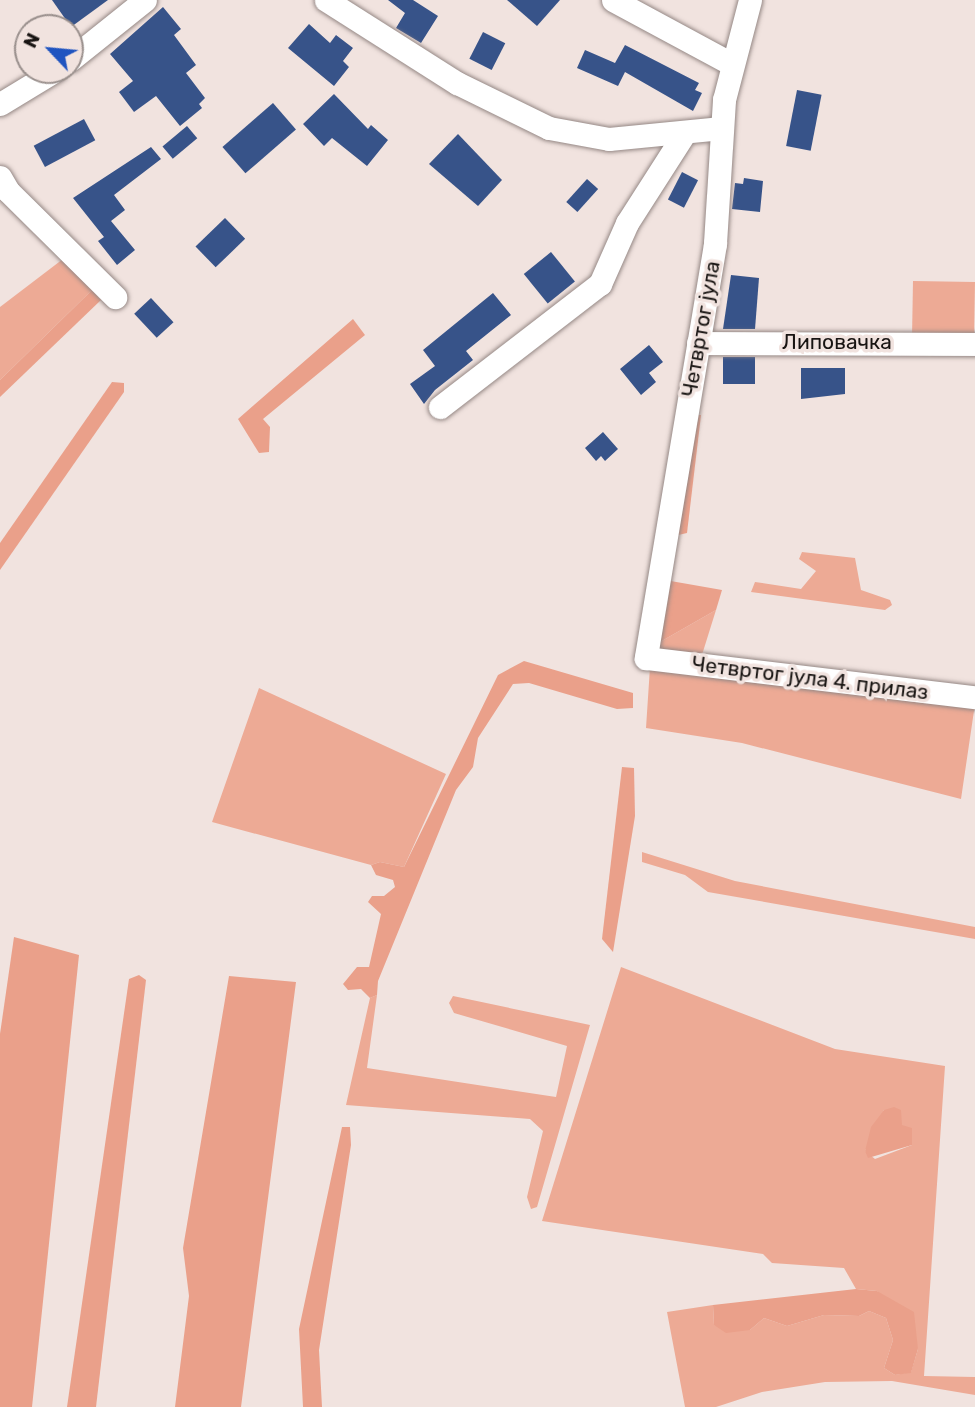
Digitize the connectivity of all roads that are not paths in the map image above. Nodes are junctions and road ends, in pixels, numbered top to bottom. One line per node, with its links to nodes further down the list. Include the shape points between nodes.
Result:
1 (145, 0): 5 (street)
2 (326, 0): 10 (street, via 457,83 549,128 609,139)
3 (613, 0): 6 (street)
4 (750, 0): 6 (street, Четвртог јула)
5 (84, 49)
6 (730, 63): 9 (street, Четвртог јула)
7 (33, 84): 8 (street)
8 (0, 104)
9 (721, 128): 10 (street); 13 (street, Четвртог јула, via 715,244)
10 (684, 134): 15 (street, via 626,223 600,284)
11 (0, 177): 12 (street, via 8,191)
12 (115, 297)
13 (698, 343): 14 (street, Липовачка); 16 (street, Четвртог јула)
14 (975, 344)
15 (440, 407)
16 (646, 658): 17 (street, Четвртог јула 4. прилаз)
17 (975, 697)

